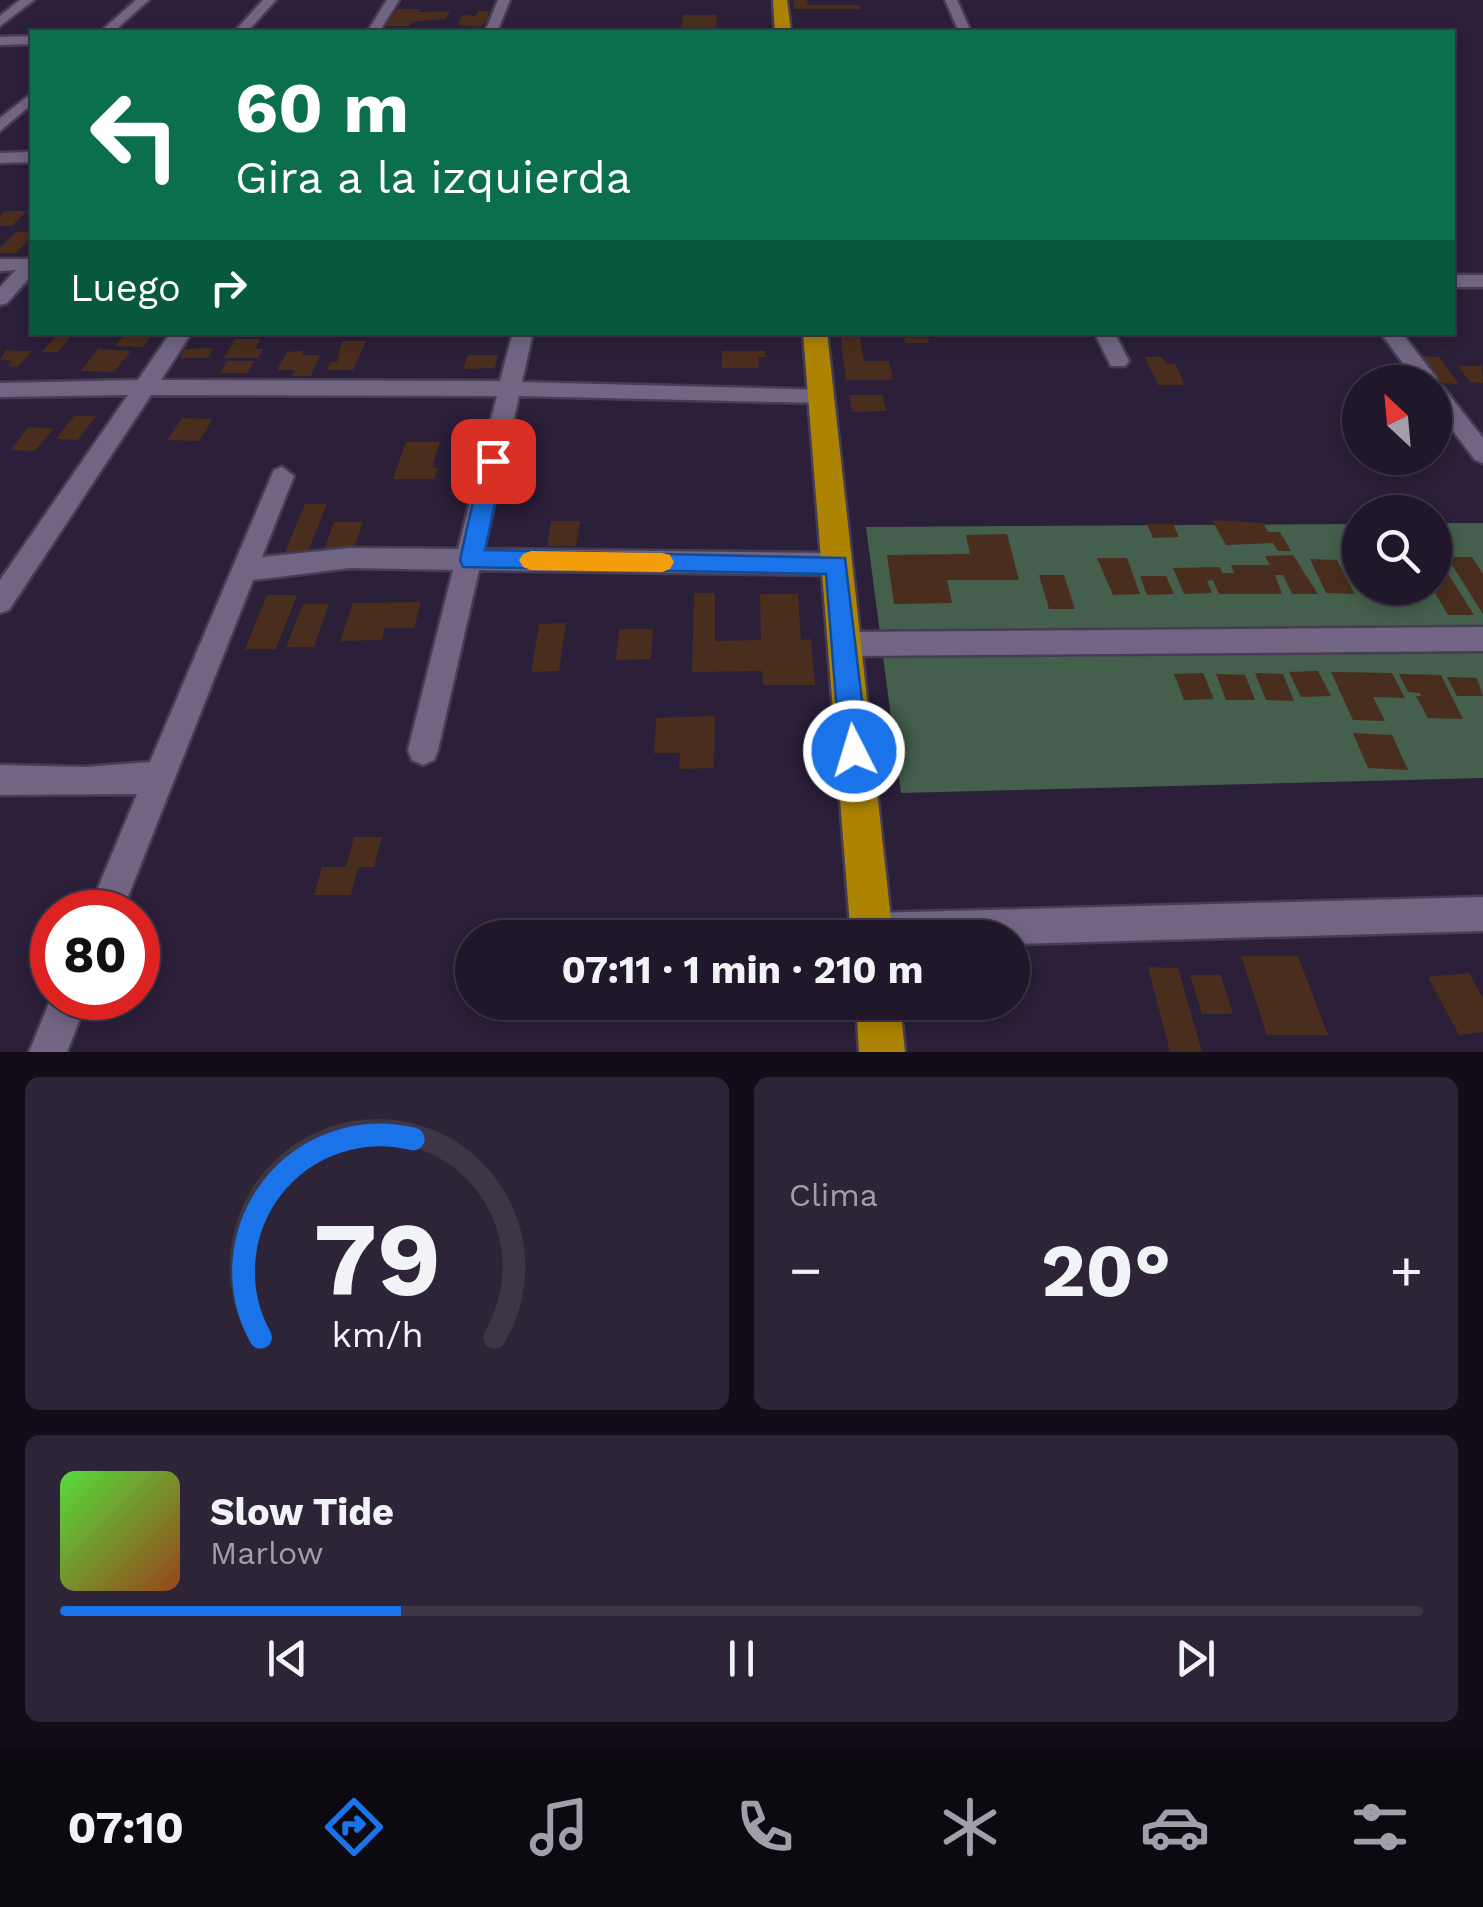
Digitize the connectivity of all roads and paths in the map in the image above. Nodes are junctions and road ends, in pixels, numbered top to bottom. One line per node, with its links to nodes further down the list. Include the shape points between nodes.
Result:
1 (28, 0): 8 (street)
2 (143, 0): 9 (street)
3 (270, 0): 10 (street)
4 (393, 0): 11 (street)
5 (504, 0): 12 (street)
6 (780, 0): 13 (highway)
7 (951, 0): 14 (street)
8 (0, 22)
9 (108, 30)
10 (242, 30)
11 (374, 30)
12 (492, 30)
13 (783, 30)
14 (964, 30)
15 (30, 40): 16 (street)
16 (0, 41)
17 (30, 99): 18 (street)
18 (0, 126)
19 (30, 157): 20 (street)
20 (0, 158)
21 (30, 264): 22 (street)
22 (0, 265)
23 (30, 266): 26 (street)
24 (1455, 281): 25 (street)
25 (1483, 281)
26 (0, 300)
27 (180, 335): 34 (street)
28 (523, 335): 35 (street)
29 (814, 335): 37 (highway)
30 (1106, 335): 32 (street)
31 (1392, 335): 33 (street)
32 (1118, 360)
33 (1415, 365)
34 (147, 386): 35 (street); 36 (street); 45 (street)
35 (508, 388): 37 (street); 42 (street)
36 (0, 390)
37 (821, 395): 43 (highway)
38 (1453, 415): 39 (street); 40 (street)
39 (1483, 416)
40 (1483, 454)
41 (282, 476): 44 (street)
42 (472, 560): 43 (street); 44 (street, via 350,558); 48 (street)
43 (837, 564): 47 (highway)
44 (244, 570): 49 (street)
45 (0, 602)
46 (1483, 639): 47 (street)
47 (844, 644): 53 (highway)
48 (423, 750)
49 (160, 777): 50 (street); 51 (street)
50 (0, 780)
51 (114, 890)
52 (1483, 914): 54 (street)
53 (870, 920)
54 (1030, 929)
55 (61, 1020): 57 (street)
56 (879, 1020): 58 (highway)
57 (48, 1052)
58 (882, 1052)

